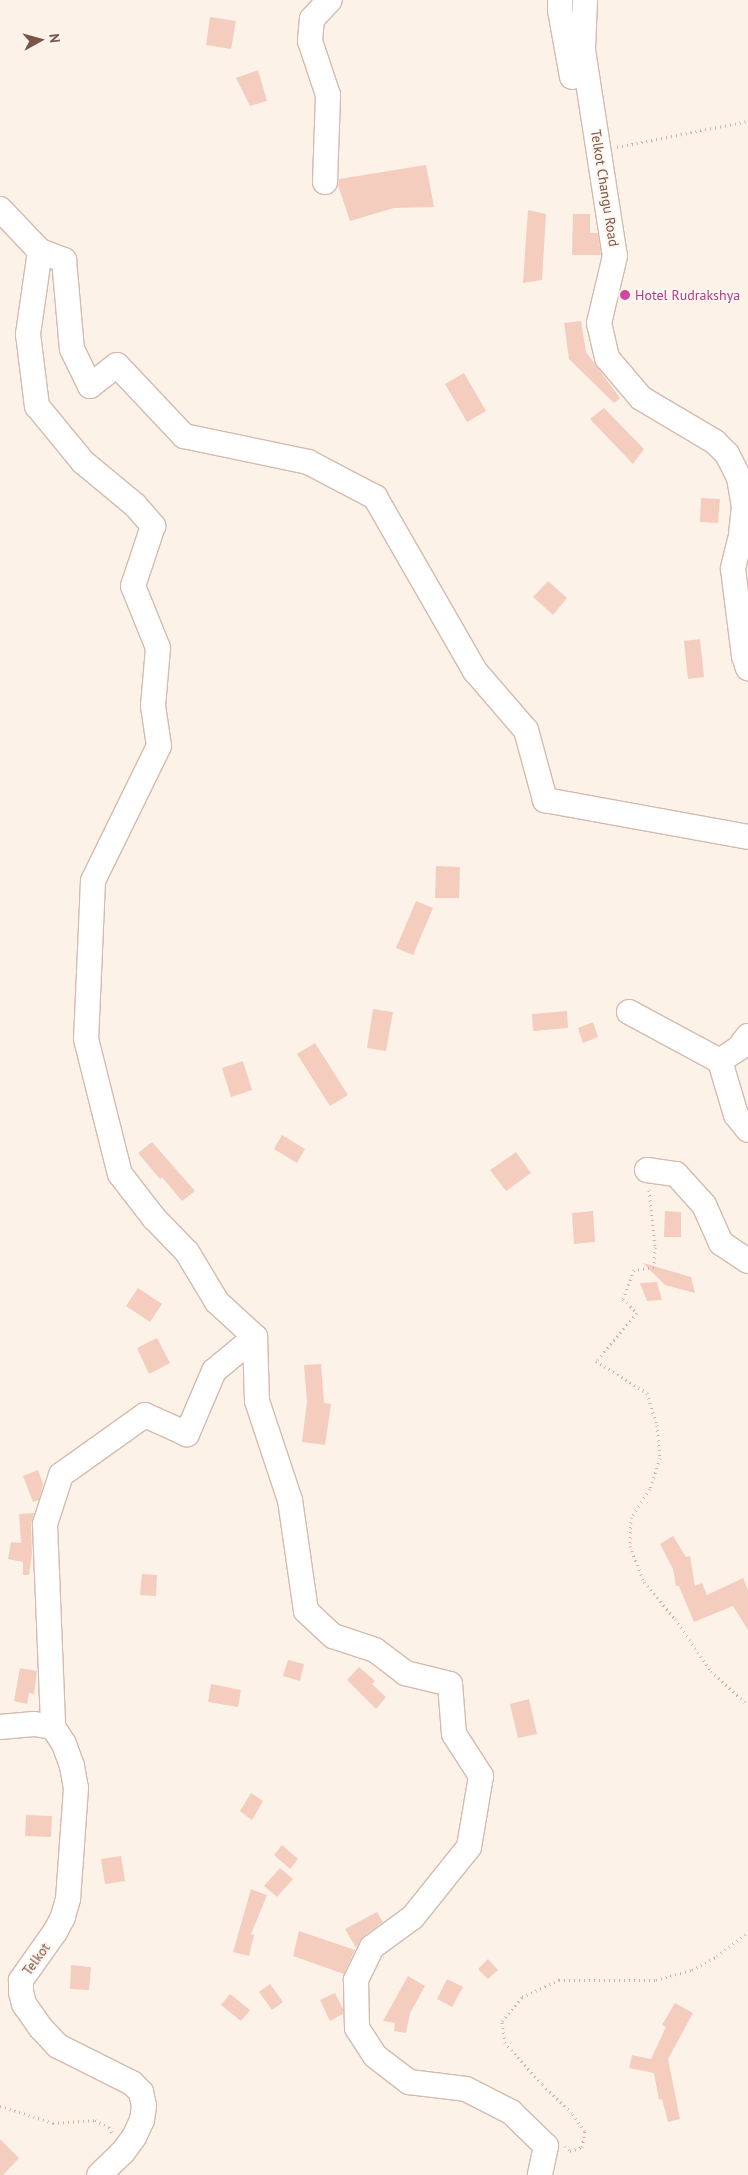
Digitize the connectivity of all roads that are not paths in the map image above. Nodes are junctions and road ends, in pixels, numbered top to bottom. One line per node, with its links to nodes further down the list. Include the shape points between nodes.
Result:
1 (330, 0): 5 (street, via 312,19 310,41 328,95)
2 (560, 0): 4 (street, via 573,80)
3 (585, 0): 4 (street, Telkot Changu Road, via 583,50)
4 (599, 150): 8 (street, Telkot Changu Road, via 615,256 599,323 607,358 641,398 716,442 739,478 744,506 733,569)
5 (325, 182)
6 (0, 209): 7 (street)
7 (40, 251): 9 (street, via 64,260 72,349 90,386 117,365 184,436 308,462 375,497 475,671 526,730 545,800); 16 (street, via 28,334 37,406 83,462 134,505 153,526 133,586 158,648 153,706 159,746 93,881 86,1039 120,1174 154,1218 188,1252 217,1302)
8 (748, 668)
9 (748, 837)
10 (629, 1012): 12 (street)
11 (748, 1036): 12 (street, via 739,1048)
12 (720, 1060): 13 (street, via 736,1115)
13 (748, 1130)
14 (647, 1170): 15 (street, via 676,1174 704,1205 722,1243)
15 (748, 1260)
16 (255, 1336): 18 (street, via 214,1371 187,1434 145,1415 61,1475 45,1524); 20 (street, via 257,1401 290,1500 306,1611 333,1636 375,1650 405,1673 450,1684 454,1734 481,1776 469,1847 413,1917 372,1947 356,1980 357,2028 375,2056 410,2082 466,2089 511,2112 546,2146)
17 (0, 1727): 18 (street, via 34,1724)
18 (53, 1727): 19 (street, Telkot, via 64,1744 76,1788 68,1899 55,1932 21,1980 21,1992 24,2004 58,2046 132,2083 141,2092 142,2120 134,2137)
19 (99, 2175)
20 (540, 2175)

